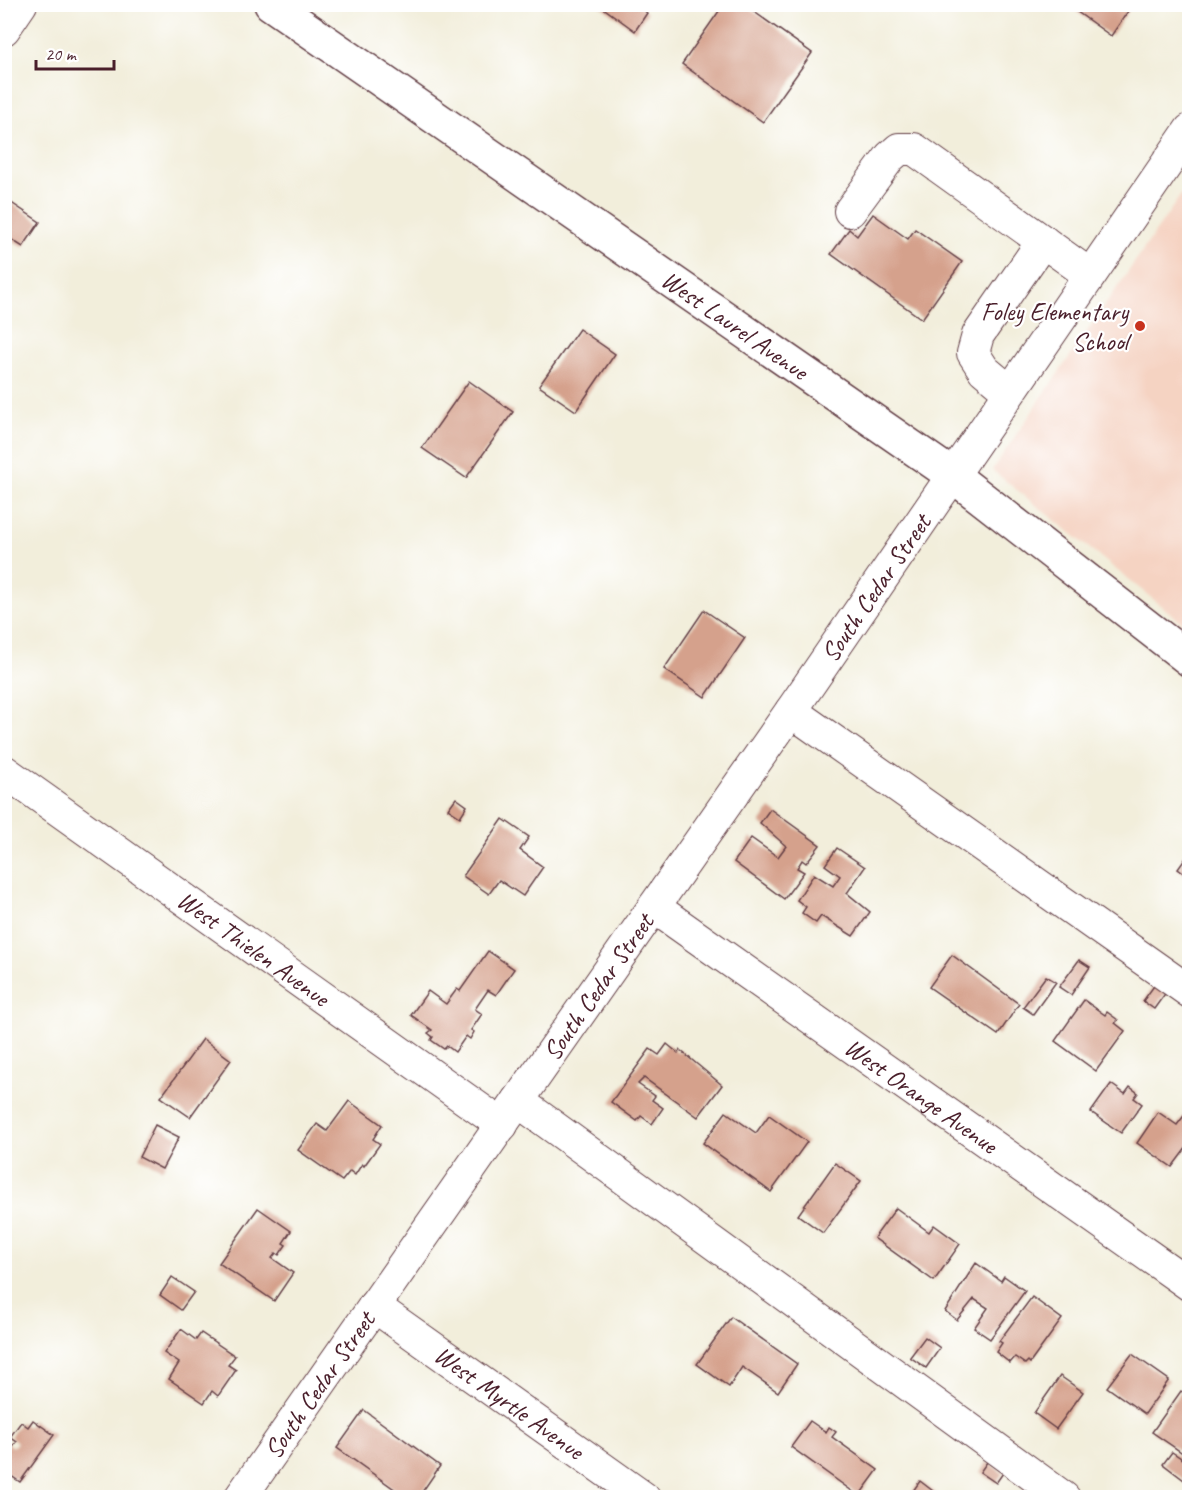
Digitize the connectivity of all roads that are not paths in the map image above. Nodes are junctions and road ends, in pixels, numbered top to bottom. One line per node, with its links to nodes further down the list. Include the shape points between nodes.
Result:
1 (21, 4): 3 (street)
2 (271, 4): 9 (main road, West Laurel Avenue)
3 (4, 29)
4 (1190, 130): 7 (street, South Cedar Street)
5 (850, 211): 6 (street, via 890,157 899,149 914,148)
6 (1043, 241): 7 (street); 8 (street, via 978,335 973,353 984,370)
7 (1090, 275): 8 (street, South Cedar Street)
8 (1009, 391): 9 (street, South Cedar Street)
9 (952, 475): 10 (main road, West Laurel Avenue); 11 (street, South Cedar Street)
10 (1190, 660)
11 (791, 711): 13 (street, South Cedar Street); 14 (street)
12 (4, 771): 15 (street, West Thielen Avenue)
13 (654, 907): 15 (street, South Cedar Street); 16 (street, West Orange Avenue)
14 (1190, 992)
15 (510, 1113): 17 (street, South Cedar Street); 20 (street, West Thielen Avenue)
16 (1190, 1285)
17 (374, 1306): 18 (street, South Cedar Street); 19 (street, West Myrtle Avenue)
18 (243, 1496)
19 (644, 1497)
20 (1064, 1497)

